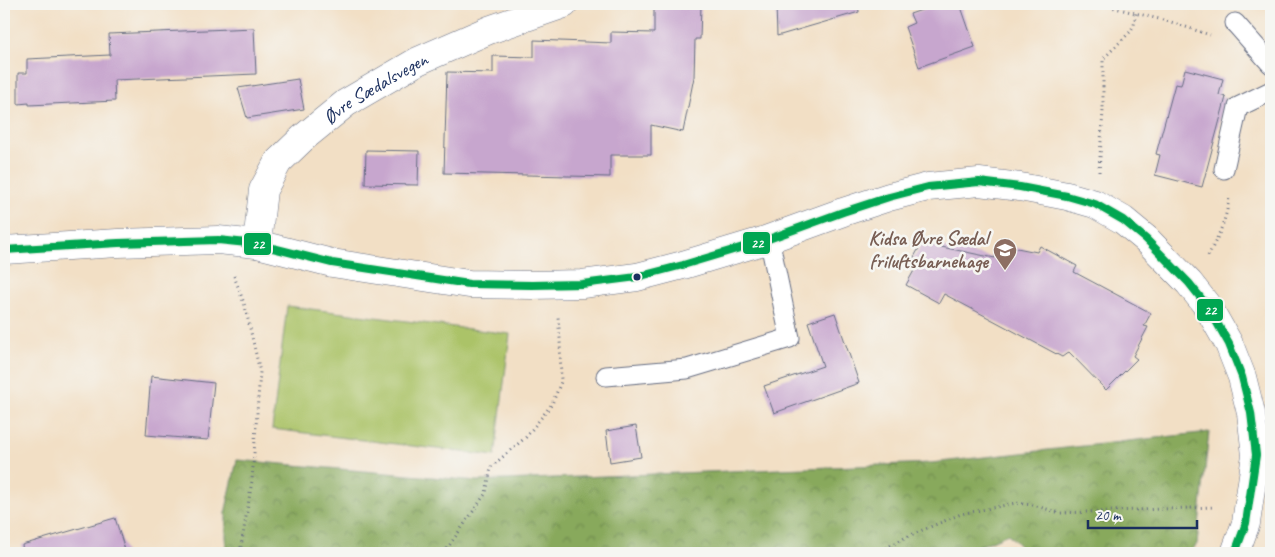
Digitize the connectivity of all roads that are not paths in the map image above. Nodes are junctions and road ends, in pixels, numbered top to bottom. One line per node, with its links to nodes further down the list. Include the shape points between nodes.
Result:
1 (564, 4): 7 (street, Øvre Sædalsvegen, via 489,30 418,61 346,103 278,162 263,190)
2 (1235, 23): 3 (lane)
3 (1271, 64)
4 (1271, 90): 5 (lane, via 1238,107)
5 (1224, 169)
6 (770, 238): 7 (street, via 637,277 582,284 532,285 469,284 332,263); 9 (lane, via 790,338 687,368); 10 (street, via 843,212 928,188 979,182 1020,187 1096,204 1146,239 1190,283 1208,307 1229,344 1242,377)
7 (257, 244): 8 (street, via 218,240)
8 (4, 250)
9 (606, 376)
10 (1263, 454): 11 (street)
11 (1235, 553)

